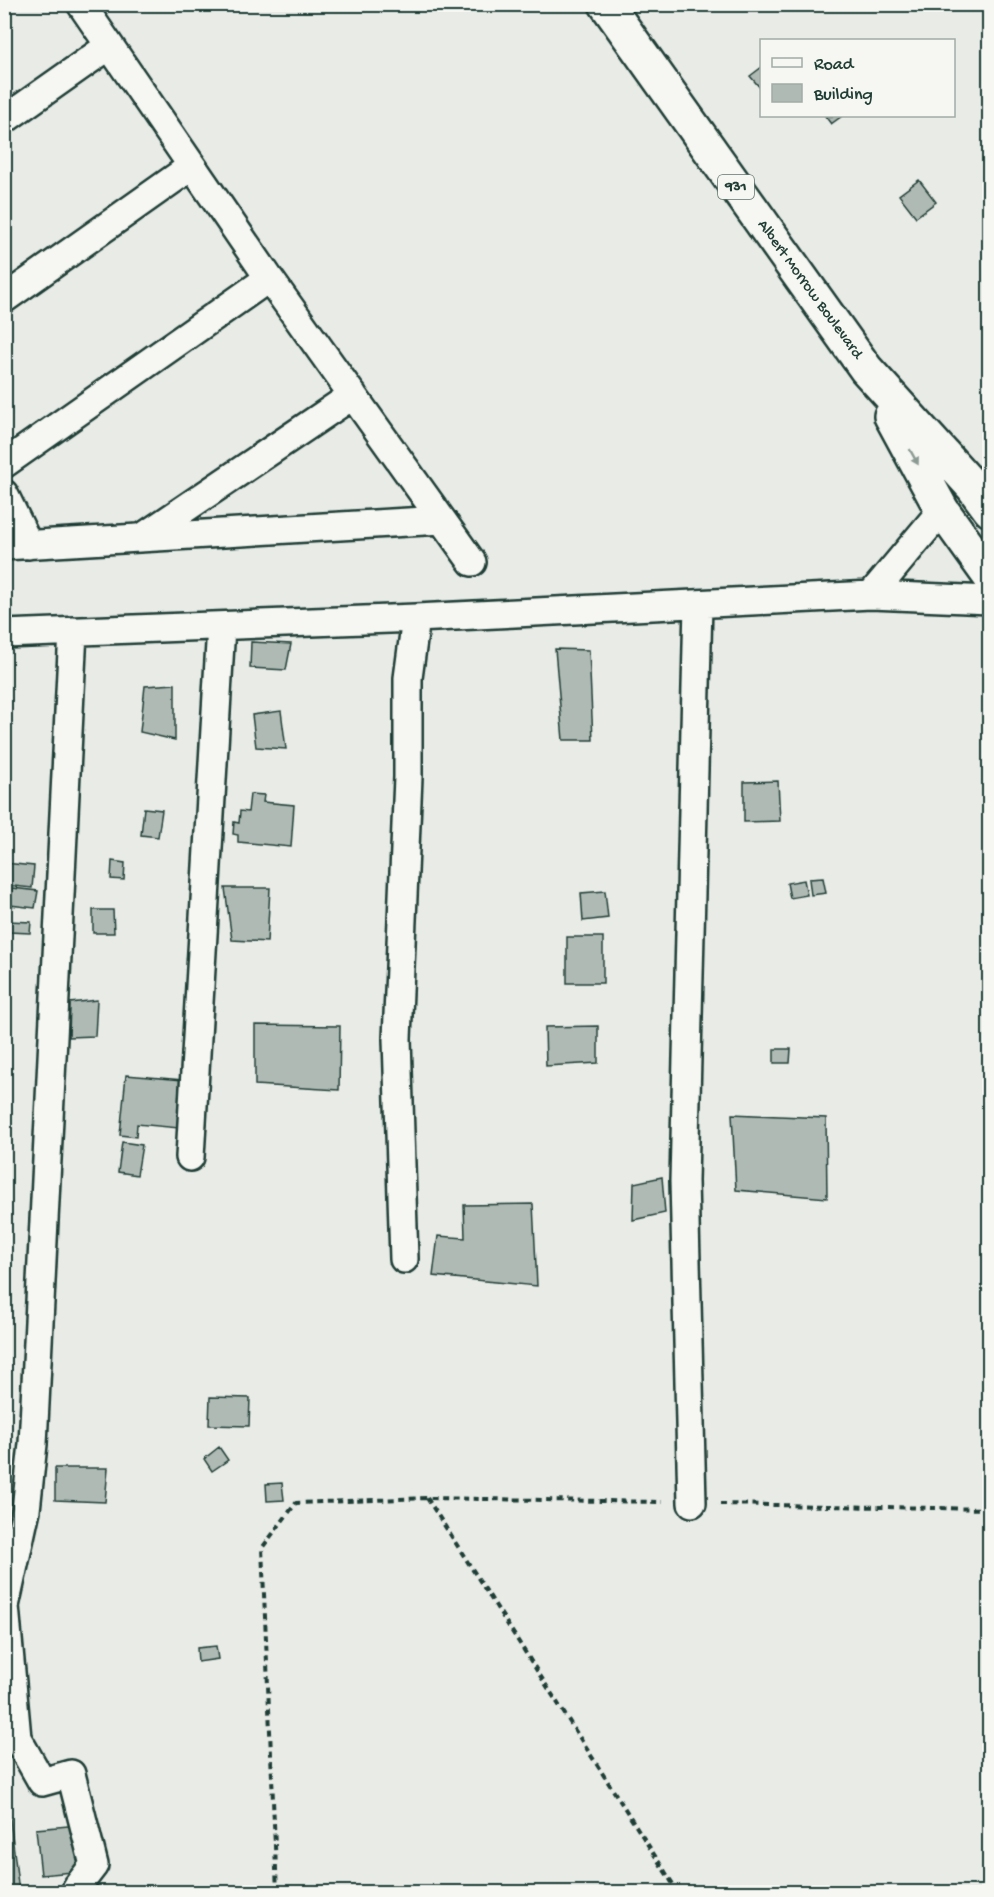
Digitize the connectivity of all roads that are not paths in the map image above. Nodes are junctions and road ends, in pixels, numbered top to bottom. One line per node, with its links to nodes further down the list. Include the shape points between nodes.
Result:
1 (81, 4): 3 (street)
2 (606, 4): 8 (highway, Albert Morrow Boulevard / 931)
3 (109, 46): 4 (street); 5 (street)
4 (4, 120)
5 (192, 166): 6 (street); 7 (street)
6 (269, 278): 9 (street); 10 (street)
7 (4, 299)
8 (866, 369): 11 (highway, Albert Morrow Boulevard / 931); 13 (highway, Albert Morrow Boulevard / 931, one-way to 13)
9 (353, 394): 14 (street); 15 (street)
10 (4, 464)
11 (984, 492)
12 (4, 494): 16 (street)
13 (942, 510): 18 (highway, Albert Morrow Boulevard / 931); 19 (street)
14 (442, 520): 15 (street); 17 (street)
15 (142, 538): 16 (street)
16 (16, 545)
17 (472, 562)
18 (990, 578)
19 (870, 594): 20 (street); 21 (street)
20 (990, 600)
21 (698, 604): 22 (street); 28 (street, via 684,1181)
22 (416, 618): 23 (street); 27 (street, via 408,678 408,777 397,1039)
23 (221, 626): 24 (street); 26 (street)
24 (73, 631): 25 (street); 29 (street, via 33,1444 26,1510)
25 (4, 634)
26 (190, 1157)
27 (404, 1259)
28 (692, 1503)
29 (5, 1607): 30 (street, via 17,1738 42,1782 71,1774 94,1865)
30 (77, 1887)

